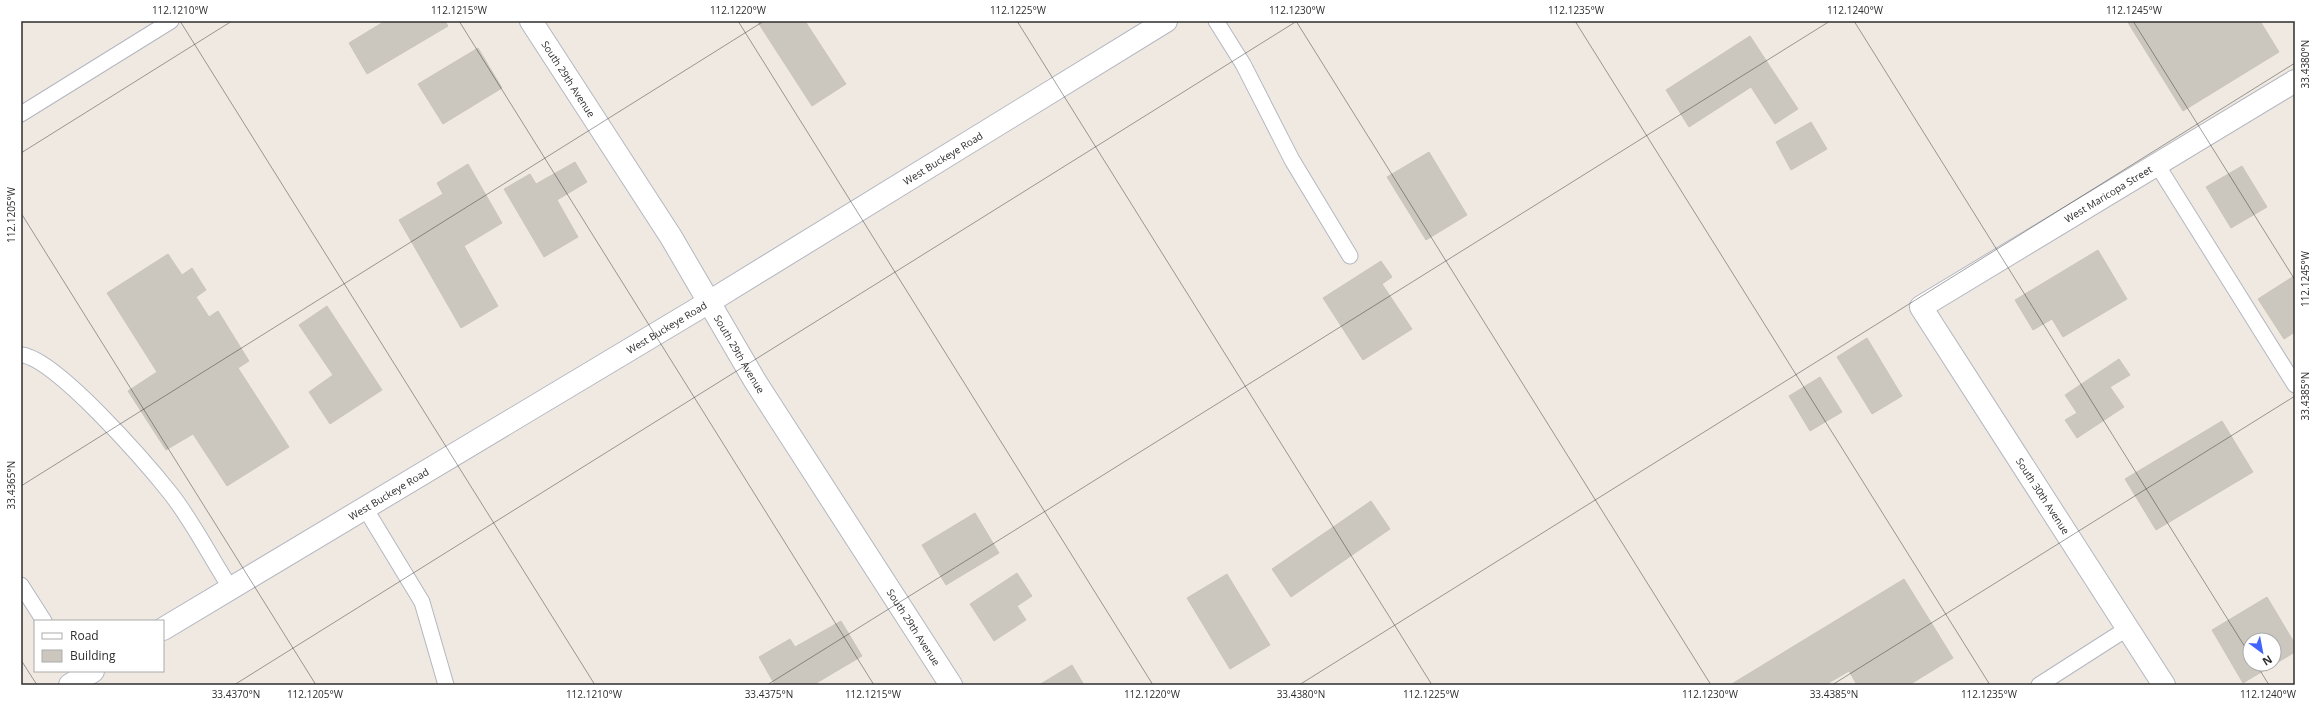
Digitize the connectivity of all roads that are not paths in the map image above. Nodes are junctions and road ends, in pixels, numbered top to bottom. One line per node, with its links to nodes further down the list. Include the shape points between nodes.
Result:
1 (171, 21): 6 (lane)
2 (531, 21): 9 (street, South 29th Avenue, via 671,237)
3 (1166, 21): 9 (street, West Buckeye Road)
4 (1216, 21): 8 (lane, via 1243,64 1292,160)
5 (2295, 80): 7 (street, West Maricopa Street)
6 (21, 114)
7 (2156, 163): 10 (street, West Maricopa Street); 12 (lane)
8 (1350, 256)
9 (709, 302): 13 (street, West Buckeye Road); 20 (street, South 29th Avenue, via 755,381)
10 (1921, 307): 18 (street, South 30th Avenue)
11 (21, 355): 15 (lane, via 29,355 60,376 132,449 172,495)
12 (2295, 385)
13 (365, 508): 15 (street, West Buckeye Road); 19 (lane, via 422,602)
14 (21, 585): 16 (lane)
15 (230, 589): 17 (street, West Buckeye Road)
16 (43, 620)
17 (164, 628)
18 (2128, 628): 21 (lane); 22 (street, South 30th Avenue)
19 (446, 685)
20 (951, 685)
21 (2040, 685)
22 (2164, 685)

